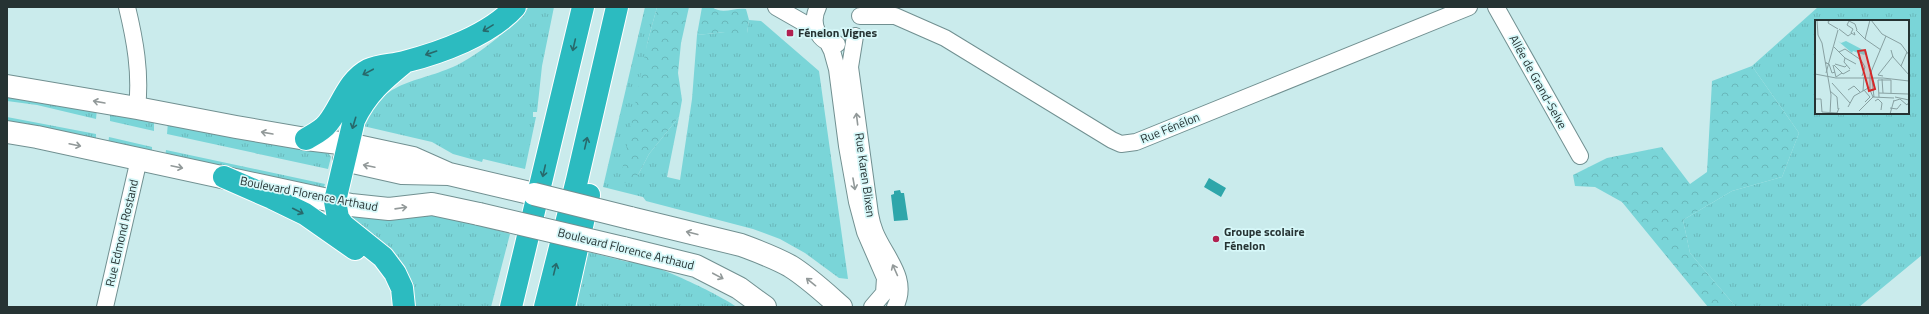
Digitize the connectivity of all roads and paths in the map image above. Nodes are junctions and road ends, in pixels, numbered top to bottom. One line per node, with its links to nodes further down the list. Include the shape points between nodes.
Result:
1 (127, 7): 16 (street, via 137,59)
2 (515, 7): 14 (highway, one-way to 14, via 497,23 477,35)
3 (583, 7): 26 (highway, one-way to 26)
4 (618, 7): 27 (highway, one-way to 4)
5 (632, 7): 28 (highway)
6 (776, 7): 11 (street)
7 (818, 7): 11 (street)
8 (1469, 7): 10 (street, Rue Fénélon, via 1136,142 1121,144 938,34 895,16)
9 (1496, 7): 20 (street, Allée de Grand-Selve)
10 (858, 11): 12 (street, Rue Karen Blixen, via 859,30)
11 (814, 26): 13 (street, Rue Karen Blixen)
12 (855, 36): 13 (street, via 842,44); 32 (street, Rue Karen Blixen, one-way to 12, via 899,298 898,273 875,233 870,214 850,66)
13 (826, 42): 31 (street, Rue Karen Blixen, one-way to 31, via 832,51 837,69 857,202 865,232 885,278 884,293)
14 (405, 62): 18 (highway, one-way to 18, via 368,70 346,93 328,123); 19 (highway, one-way to 19, via 367,97 354,120)
15 (7, 86): 16 (main road, one-way to 15)
16 (137, 108): 18 (main road, one-way to 16)
17 (7, 132): 21 (main road, Boulevard Florence Arthaud, one-way to 21)
18 (306, 139): 19 (main road)
19 (346, 152): 23 (highway); 30 (main road, one-way to 19, bridge, via 790,266 741,245 486,184 449,174 413,158)
20 (1580, 156)
21 (139, 159): 22 (main road, Boulevard Florence Arthaud, one-way to 22); 25 (street, Rue Edmond Rostand)
22 (224, 178): 23 (main road, Boulevard Florence Arthaud); 24 (highway, one-way to 24, via 305,214 326,231 360,252 385,276)
23 (335, 201): 24 (highway, via 338,218 343,225 383,256 395,273 402,288); 29 (main road, Boulevard Florence Arthaud, one-way to 29, bridge, via 381,209 440,205 623,248 696,266 739,288)
24 (404, 305)
25 (105, 307)
26 (511, 307)
27 (545, 307)
28 (564, 307)
29 (765, 307)
30 (841, 307)
31 (872, 307)
32 (895, 307)

